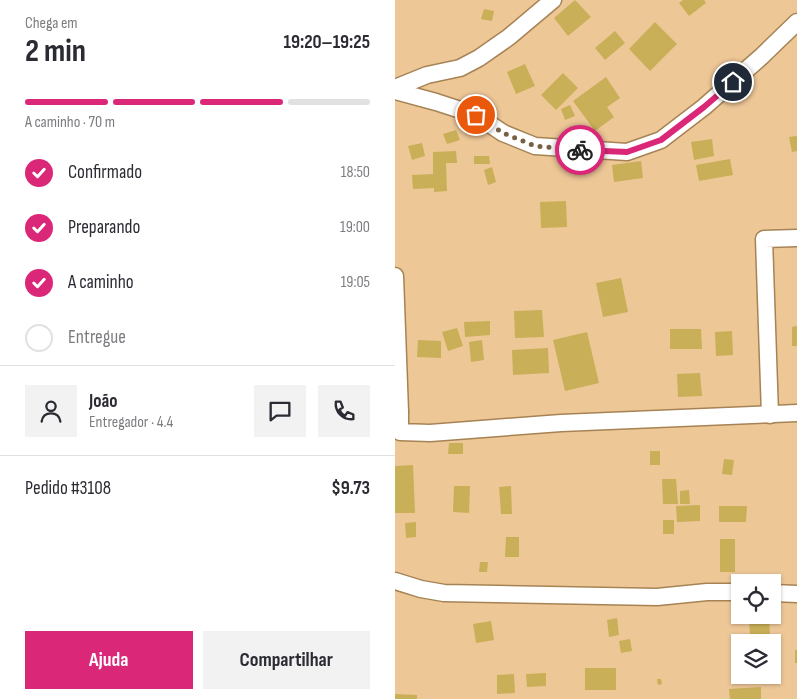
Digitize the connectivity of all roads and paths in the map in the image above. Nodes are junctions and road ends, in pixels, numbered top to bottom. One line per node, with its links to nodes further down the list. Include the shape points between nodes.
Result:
1 (553, 0): 3 (street, via 479,58 460,68 427,75)
2 (797, 22): 3 (street, via 697,113 661,140 627,152 535,146 503,133 476,115)
3 (395, 89)
4 (797, 238): 8 (street, via 764,239)
5 (395, 276): 6 (street)
6 (398, 411): 8 (street, via 400,432 430,433 561,423)
7 (797, 413): 8 (street)
8 (770, 415)
9 (395, 580): 10 (street, via 444,593 657,597)
10 (731, 592)
11 (781, 593): 12 (street)
12 (797, 594)

